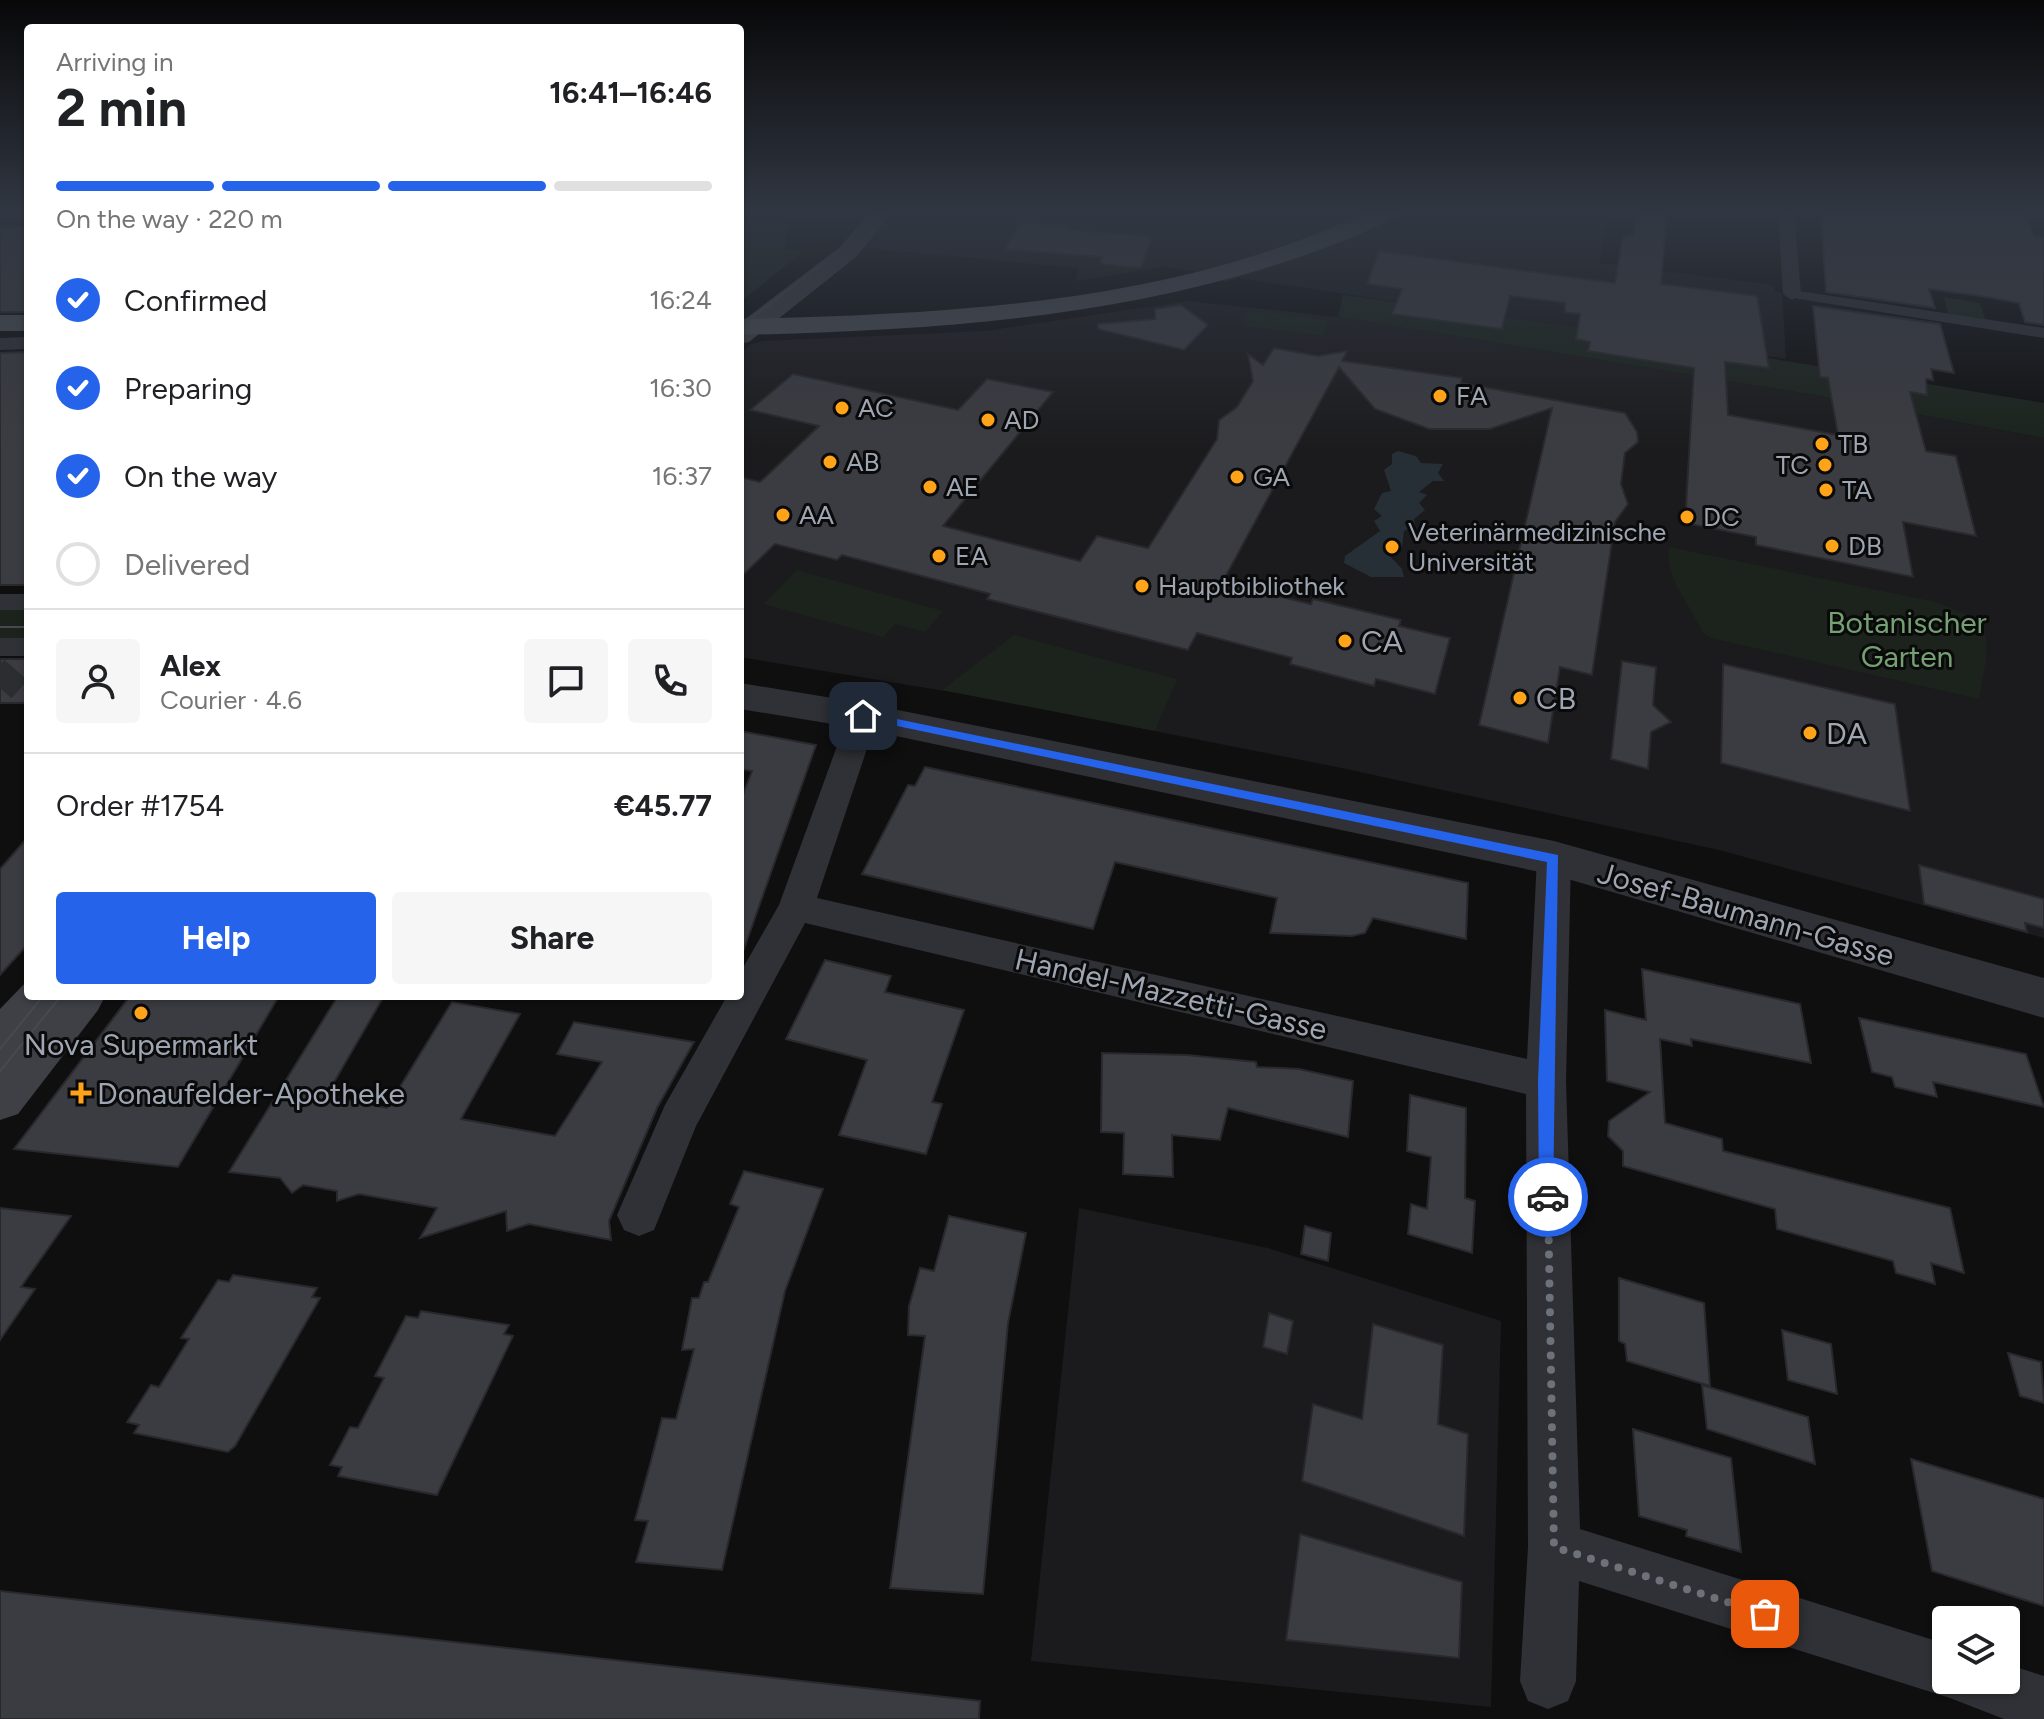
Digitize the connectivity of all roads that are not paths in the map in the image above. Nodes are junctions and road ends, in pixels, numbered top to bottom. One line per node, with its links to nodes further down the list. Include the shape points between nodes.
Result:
1 (778, 291): 6 (main road)
2 (791, 291): 6 (main road)
3 (1110, 291): 6 (main road, via 916,313)
4 (1135, 291): 6 (main road, via 1057,308 908,323)
5 (1792, 294): 11 (street)
6 (746, 322)
7 (0, 323): 8 (main road)
8 (24, 323)
9 (24, 331): 10 (main road)
10 (0, 332)
11 (2044, 333)
12 (24, 343): 13 (street)
13 (0, 344)
14 (0, 602): 15 (street)
15 (24, 602)
16 (744, 697): 17 (street, Josef-Baumann-Gasse)
17 (863, 716): 18 (street, Josef-Baumann-Gasse); 19 (street)
18 (1554, 858): 20 (street, Josef-Baumann-Gasse); 24 (street)
19 (796, 907): 24 (street, Handel-Mazzetti-Gasse); 26 (street, via 679,1118)
20 (2044, 998)
21 (37, 1000): 23 (main road)
22 (78, 1000): 25 (main road)
23 (0, 1045)
24 (1546, 1081): 27 (street)
25 (0, 1097)
26 (639, 1215)
27 (1554, 1547): 28 (street); 29 (street)
28 (1932, 1668)
29 (1548, 1681)
30 (2013, 1694): 31 (street)
31 (2044, 1704)

